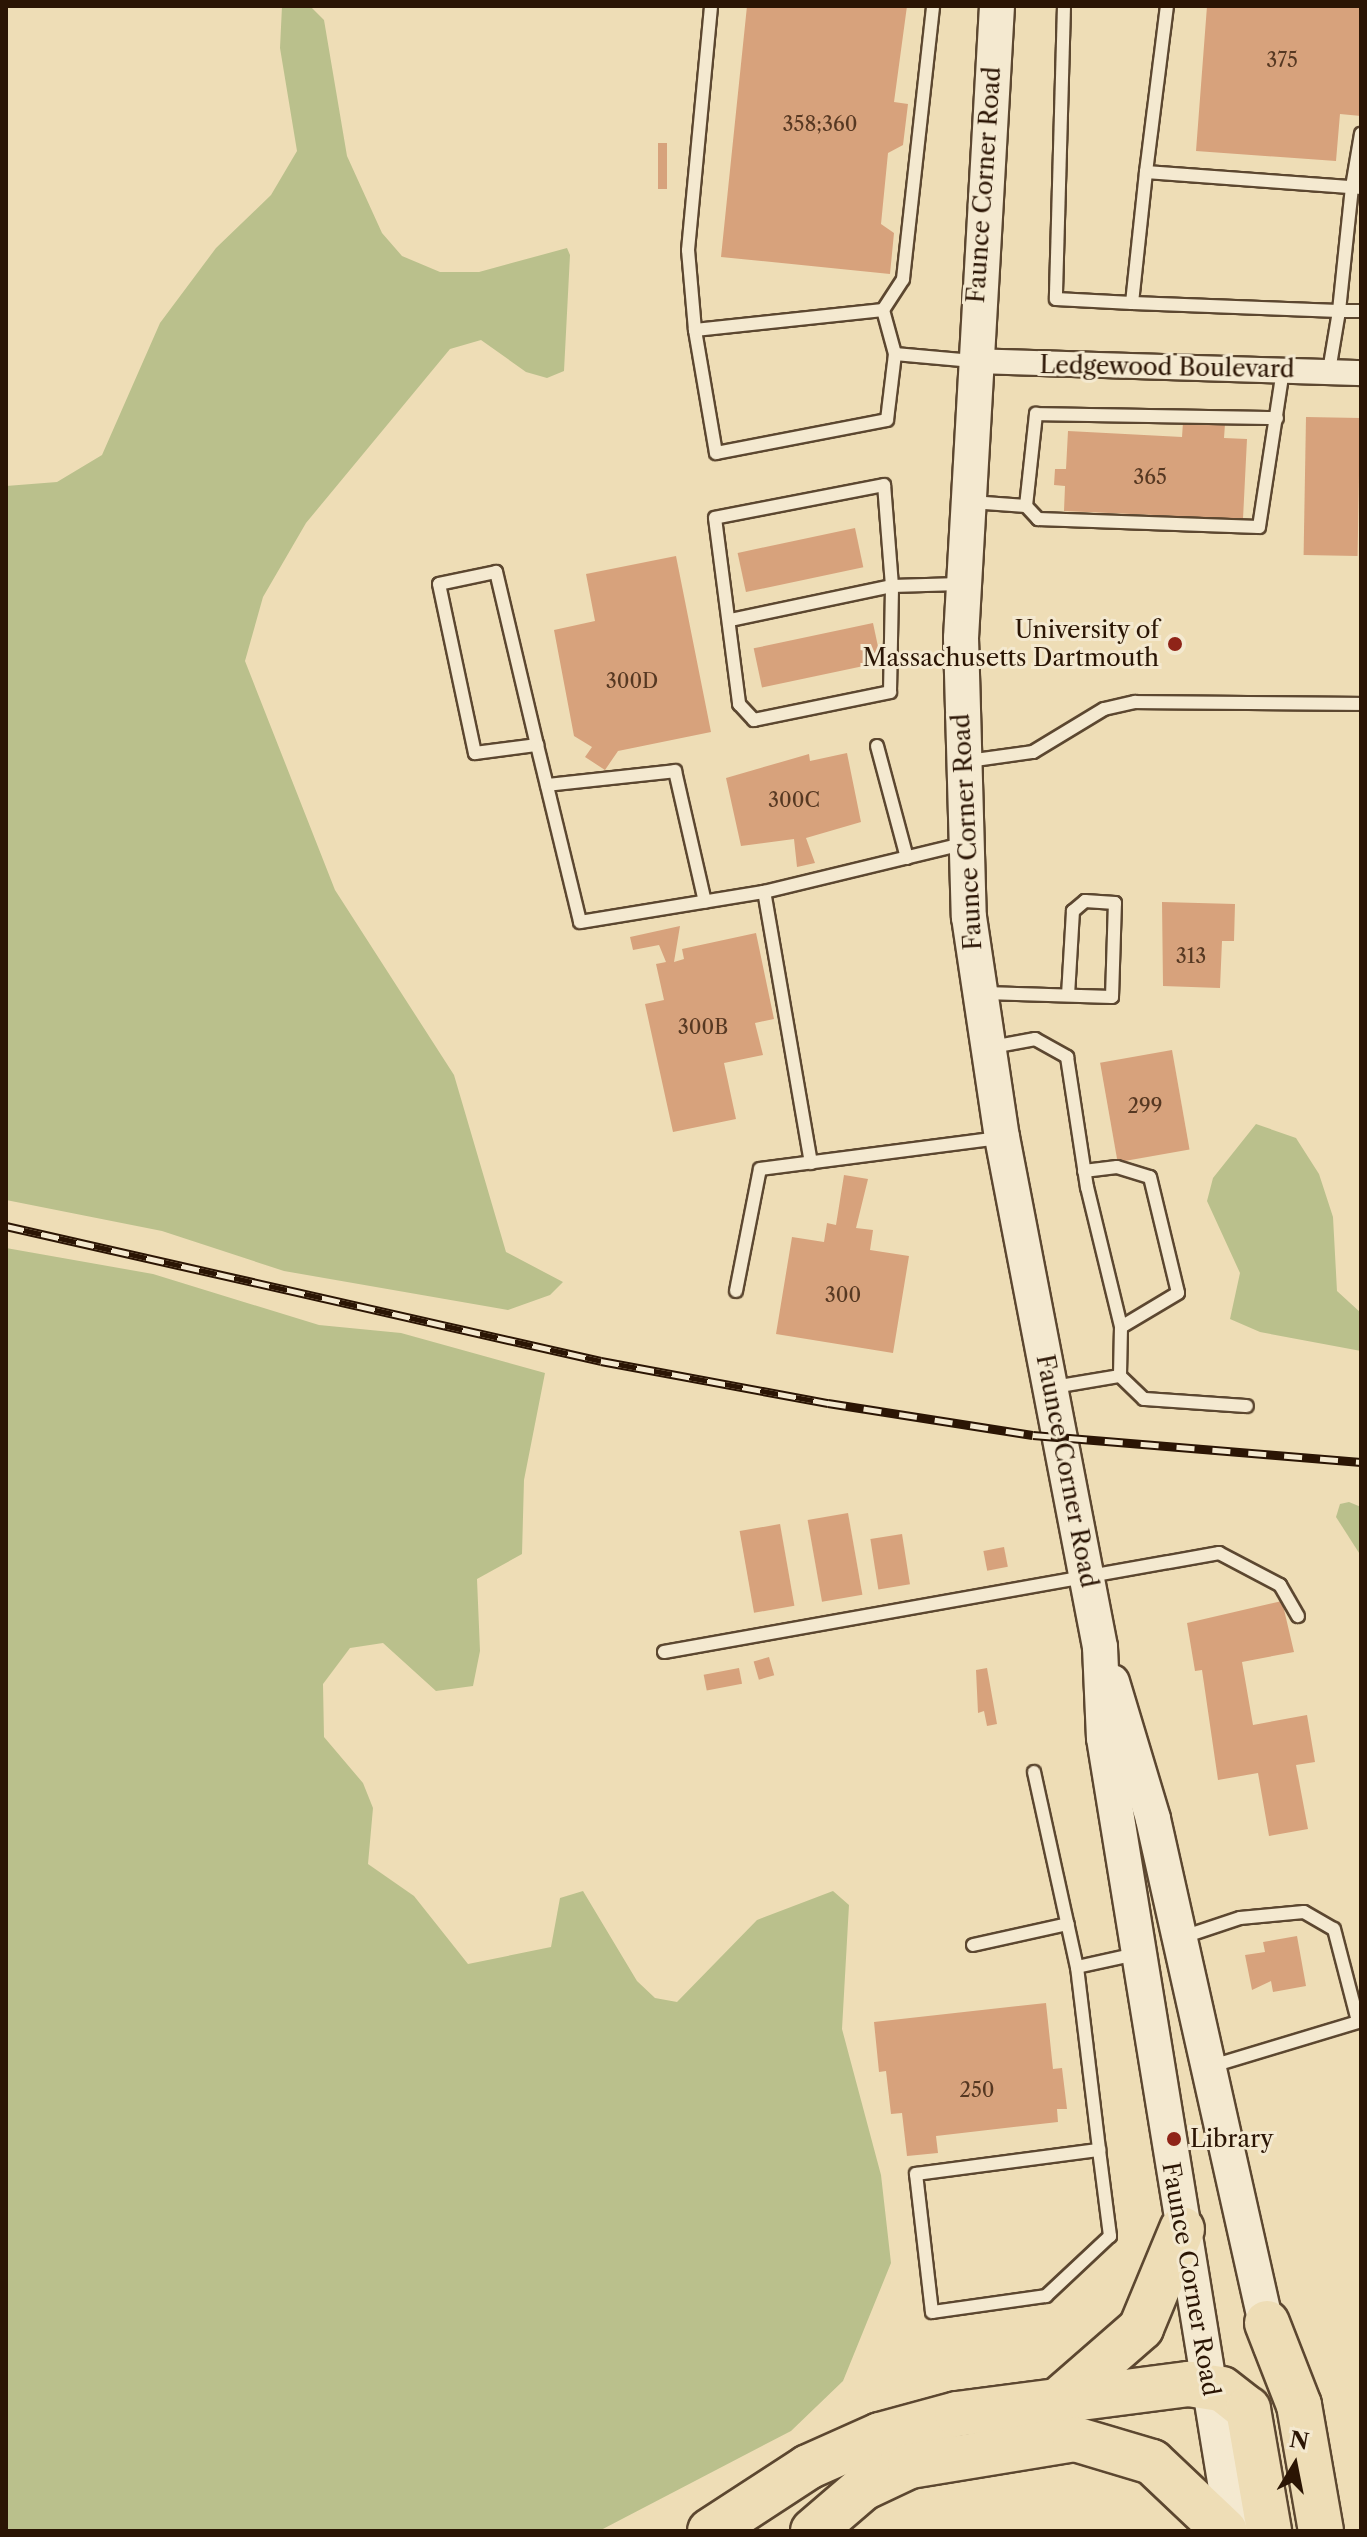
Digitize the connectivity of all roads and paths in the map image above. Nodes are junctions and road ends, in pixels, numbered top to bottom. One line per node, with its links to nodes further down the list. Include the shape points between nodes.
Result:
1 (711, 6): 13 (lane, via 688,250)
2 (933, 6): 10 (lane, via 903,279)
3 (997, 6): 15 (main road, Faunce Corner Road)
4 (1064, 6): 9 (lane, via 1056,299)
5 (1167, 6): 7 (lane)
6 (1361, 134): 8 (lane)
7 (1146, 172): 8 (lane); 9 (lane)
8 (1357, 187): 11 (lane)
9 (1132, 303): 11 (lane)
10 (883, 310): 13 (lane); 14 (lane)
11 (1339, 311): 12 (lane); 17 (lane)
12 (1361, 311)
13 (695, 330): 14 (lane, via 716,453 887,420)
14 (895, 354): 15 (lane)
15 (973, 361): 16 (street, Ledgewood Boulevard); 20 (main road, Faunce Corner Road)
16 (1283, 370): 17 (street, Ledgewood Boulevard); 19 (lane)
17 (1329, 371): 18 (street, Ledgewood Boulevard)
18 (1361, 373)
19 (1277, 418): 21 (lane, via 1036,414); 21 (lane, via 1259,527 1038,519)
20 (968, 502): 21 (lane); 22 (main road, Faunce Corner Road)
21 (1026, 506)
22 (963, 583): 23 (lane); 28 (main road, Faunce Corner Road)
23 (892, 586): 24 (lane); 24 (lane, via 895,668 890,692 754,720 739,704 727,638); 24 (lane, via 884,485 715,518)
24 (731, 620)
25 (1361, 704): 28 (lane, via 1135,702 1104,709 1024,755)
26 (537, 745): 26 (lane, via 475,753 439,584 496,572); 29 (lane)
27 (877, 746): 31 (lane)
28 (961, 760): 30 (main road, Faunce Corner Road)
29 (547, 785): 33 (lane, via 675,771); 33 (lane, via 580,922)
30 (964, 843): 31 (lane); 34 (main road, Faunce Corner Road)
31 (907, 858): 32 (lane)
32 (764, 892): 33 (lane); 38 (lane)
33 (705, 902)
34 (978, 993): 35 (lane); 36 (main road, Faunce Corner Road)
35 (1068, 995): 35 (lane, via 1098,1001 1116,992 1115,903 1085,901 1073,911)
36 (987, 1048): 37 (main road, Faunce Corner Road); 39 (lane, via 1035,1039 1067,1057)
37 (1002, 1137): 38 (lane); 43 (main road, Faunce Corner Road)
38 (811, 1163): 40 (lane, via 760,1169)
39 (1084, 1171): 41 (lane); 41 (lane, via 1117,1167 1150,1177 1178,1293)
40 (736, 1291)
41 (1121, 1327): 42 (lane)
42 (1120, 1376): 43 (lane); 44 (lane, via 1144,1399)
43 (1051, 1388): 45 (main road, Faunce Corner Road)
44 (1247, 1406)
45 (1087, 1579): 46 (lane, via 1226,1554 1280,1585); 47 (main road, Faunce Corner Road); 48 (lane)
46 (1298, 1616)
47 (1100, 1647): 51 (main road, Faunce Corner Road, via 1130,1732); 53 (main road, Faunce Corner Road, via 1104,1738)
48 (664, 1652)
49 (1034, 1772): 50 (lane)
50 (1068, 1924): 52 (lane); 54 (lane)
51 (1180, 1938): 53 (main road); 55 (lane, via 1240,1918 1304,1912 1334,1929); 56 (main road, Faunce Corner Road)
52 (973, 1945)
53 (1139, 1953): 54 (lane); 58 (main road, Faunce Corner Road)
54 (1077, 1967): 57 (lane)
55 (1359, 2021): 56 (lane)
56 (1209, 2066): 59 (main road, Faunce Corner Road)
57 (1099, 2150): 57 (lane, via 1110,2236 1046,2296 932,2312 916,2174)
58 (1182, 2229): 60 (main road, Faunce Corner Road); 61 (highway, via 1141,2328)
59 (1267, 2323): 67 (main road, Faunce Corner Road); 68 (highway, via 1299,2405)
60 (1211, 2386): 61 (highway); 65 (main road, Faunce Corner Road); 66 (highway, via 1233,2394 1251,2417)
61 (1059, 2399): 62 (highway, via 880,2435 808,2467)
62 (710, 2531)
63 (813, 2531): 64 (highway, via 863,2488 910,2466 1075,2439 1116,2446 1152,2462)
64 (1225, 2531)
65 (1233, 2531)
66 (1269, 2531)
67 (1300, 2531)
68 (1321, 2531)

